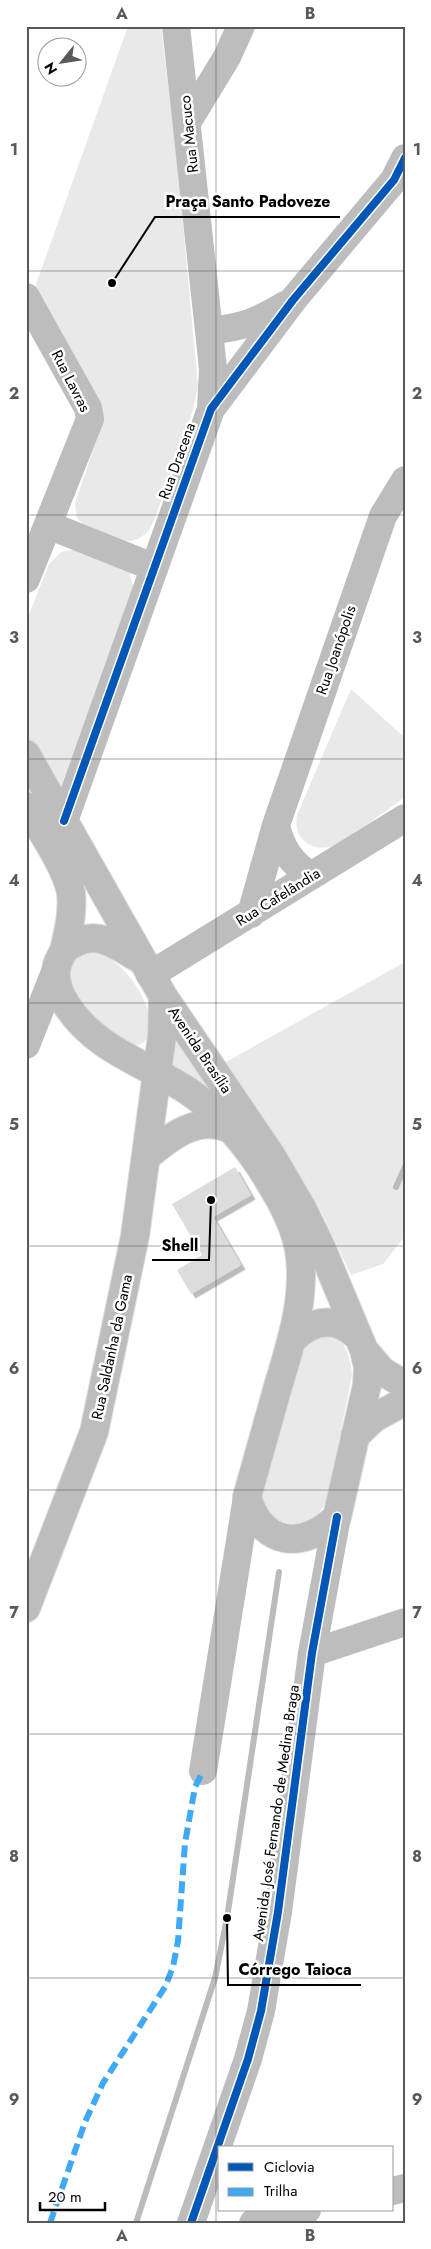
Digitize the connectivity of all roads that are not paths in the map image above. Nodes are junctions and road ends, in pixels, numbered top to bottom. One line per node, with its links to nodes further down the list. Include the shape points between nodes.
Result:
1 (176, 26): 3 (street, Rua Macuco)
2 (241, 26): 3 (street, via 227,57)
3 (188, 121): 7 (street, Rua Macuco)
4 (405, 158): 6 (street, Rua Dracena, via 394,180)
5 (26, 297): 10 (street, Rua Lavras, via 88,408 90,419)
6 (293, 300): 7 (street, via 244,326); 8 (street, Rua Dracena)
7 (209, 330): 8 (street, Rua Macuco, via 213,369)
8 (211, 408): 11 (street, Rua Dracena)
9 (405, 480): 17 (street, Rua Joanópolis, via 383,516)
10 (48, 525): 11 (street); 12 (street, Rua Lavras)
11 (153, 567): 16 (street, Rua Dracena)
12 (26, 579)
13 (26, 754): 16 (street, Avenida Brasília)
14 (26, 806): 20 (street, Avenida Brasília, via 65,875 71,892 71,915)
15 (405, 818): 18 (street, Rua Cafelândia)
16 (64, 821): 21 (street, Avenida Brasília)
17 (276, 825): 18 (street, via 284,850 300,869); 19 (street, Rua Joanópolis)
18 (311, 876): 19 (street, Rua Cafelândia)
19 (250, 914): 21 (street, Rua Cafelândia)
20 (61, 958): 21 (street, via 83,940 101,938); 22 (street); 23 (street, Avenida Brasília, via 58,985 61,996 78,1019 101,1042)
21 (151, 977): 23 (street, Rua Saldanha da Gama, via 163,1020); 27 (street, Avenida Brasília, via 271,1156 302,1208)
22 (26, 1046)
23 (156, 1074): 24 (street, Avenida Brasília, via 188,1092); 25 (street, Rua Saldanha da Gama)
24 (230, 1129): 25 (street, via 220,1124 196,1125 171,1137); 26 (street, Avenida Brasília, via 265,1174 296,1239 301,1275)
25 (146, 1157): 33 (street, Rua Saldanha da Gama, via 135,1236 94,1432)
26 (292, 1340): 27 (street, via 306,1328 331,1322 344,1325); 31 (street)
27 (361, 1343): 28 (street, via 382,1371); 30 (street, Avenida José Fernando de Medina Braga, via 368,1378)
28 (405, 1385)
29 (405, 1401): 30 (street, via 374,1418)
30 (355, 1436): 32 (street, Avenida José Fernando de Medina Braga)
31 (247, 1497): 32 (street, via 257,1520 281,1537 304,1539 325,1529); 36 (street)
32 (337, 1517): 35 (street, Avenida José Fernando de Medina Braga)
33 (26, 1608)
34 (405, 1622): 35 (street)
35 (312, 1653): 38 (street, Avenida José Fernando de Medina Braga, via 279,1902 261,2010 248,2059)
36 (204, 1771)
37 (300, 2212): 39 (street)
38 (191, 2223)
39 (253, 2223)

